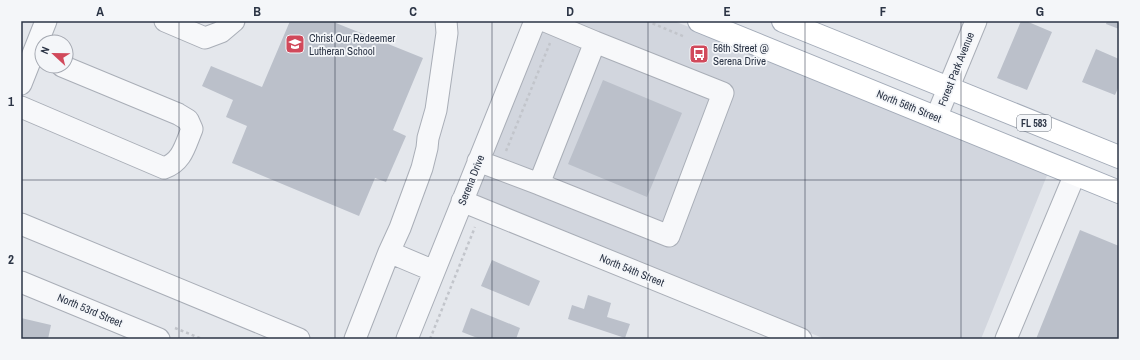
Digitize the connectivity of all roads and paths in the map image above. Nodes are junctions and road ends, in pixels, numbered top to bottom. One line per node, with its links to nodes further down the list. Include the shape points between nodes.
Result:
1 (46, 21): 10 (street)
2 (165, 21): 3 (street, via 205,38 221,32)
3 (234, 21)
4 (446, 21): 27 (street, via 447,33 436,110 427,148 422,168)
5 (535, 21): 19 (street, Serena Drive)
6 (699, 21): 17 (main road, North 56th Street)
7 (783, 21): 15 (main road, FL 583)
8 (976, 21): 15 (street, Forest Park Avenue)
9 (551, 24): 11 (street); 20 (path)
10 (43, 34)
11 (595, 42): 22 (street); 22 (street, via 723,93 669,236)
12 (34, 61): 14 (street)
13 (74, 71): 16 (street, via 188,120 192,129 182,154 172,165 164,168)
14 (21, 84)
15 (949, 89): 17 (street, Forest Park Avenue); 18 (main road, FL 583)
16 (21, 107)
17 (936, 118): 21 (main road, North 56th Street)
18 (1119, 157)
19 (478, 161): 20 (street); 24 (street, Serena Drive)
20 (499, 169): 22 (street)
21 (1075, 174): 23 (main road, North 56th Street); 36 (street)
22 (539, 184)
23 (1119, 192)
24 (462, 201): 28 (street, Serena Drive); 35 (street, North 54th Street)
25 (21, 224): 31 (street)
26 (475, 227): 34 (path)
27 (389, 252): 28 (street); 32 (street)
28 (434, 271): 33 (street, Serena Drive)
29 (21, 282): 30 (street, North 53rd Street)
30 (159, 339)
31 (299, 339)
32 (355, 339)
33 (408, 339)
34 (430, 339)
35 (802, 339)
36 (1006, 339)

